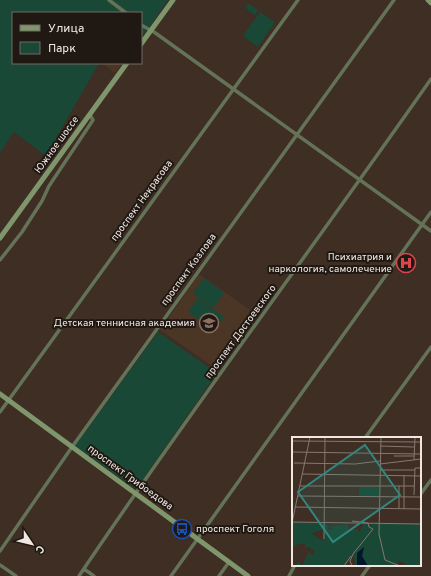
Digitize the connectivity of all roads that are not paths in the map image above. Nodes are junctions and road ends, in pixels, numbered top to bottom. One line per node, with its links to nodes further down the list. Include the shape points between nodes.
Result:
1 (109, 0): 7 (street)
2 (173, 0): 9 (street)
3 (298, 0): 13 (street, проспект Некрасова)
4 (394, 0): 15 (street, проспект Козлова)
5 (428, 0): 6 (street)
6 (431, 3)
7 (125, 12)
8 (142, 26): 9 (street)
9 (151, 30): 10 (street); 13 (street)
10 (142, 43)
11 (126, 64): 14 (street, Южное шоссе)
12 (431, 79): 16 (street, проспект Достоевского)
13 (233, 89): 15 (street); 24 (street, проспект Некрасова)
14 (90, 114): 20 (street, Южное шоссе); 21 (street, via 93,120 22,232)
15 (297, 134): 16 (street); 27 (street, проспект Козлова)
16 (360, 181): 18 (street); 29 (street, проспект Достоевского)
17 (431, 212): 18 (street)
18 (422, 224): 19 (street); 31 (street)
19 (431, 231)
20 (0, 238)
21 (0, 260)
22 (431, 347): 26 (street)
23 (0, 394): 24 (street, проспект Грибоедова)
24 (9, 400): 25 (street, проспект Некрасова); 27 (street, проспект Грибоедова)
25 (0, 412)
26 (366, 437)
27 (72, 447): 29 (street, проспект Грибоедова); 32 (street, проспект Козлова)
28 (431, 480): 30 (street)
29 (135, 493): 31 (street, проспект Грибоедова); 37 (street, проспект Достоевского)
30 (421, 494)
31 (197, 538): 33 (street, проспект Грибоедова); 41 (street)
32 (0, 551)
33 (229, 562): 42 (street); 43 (street, проспект Грибоедова)
34 (0, 565): 38 (street)
35 (294, 566): 44 (street)
36 (369, 566): 45 (street)
37 (84, 569): 39 (street, проспект Достоевского); 40 (street)
38 (16, 576)
39 (79, 576)
40 (94, 576)
41 (171, 576)
42 (219, 576)
43 (248, 576)
44 (289, 576)
45 (362, 576)

